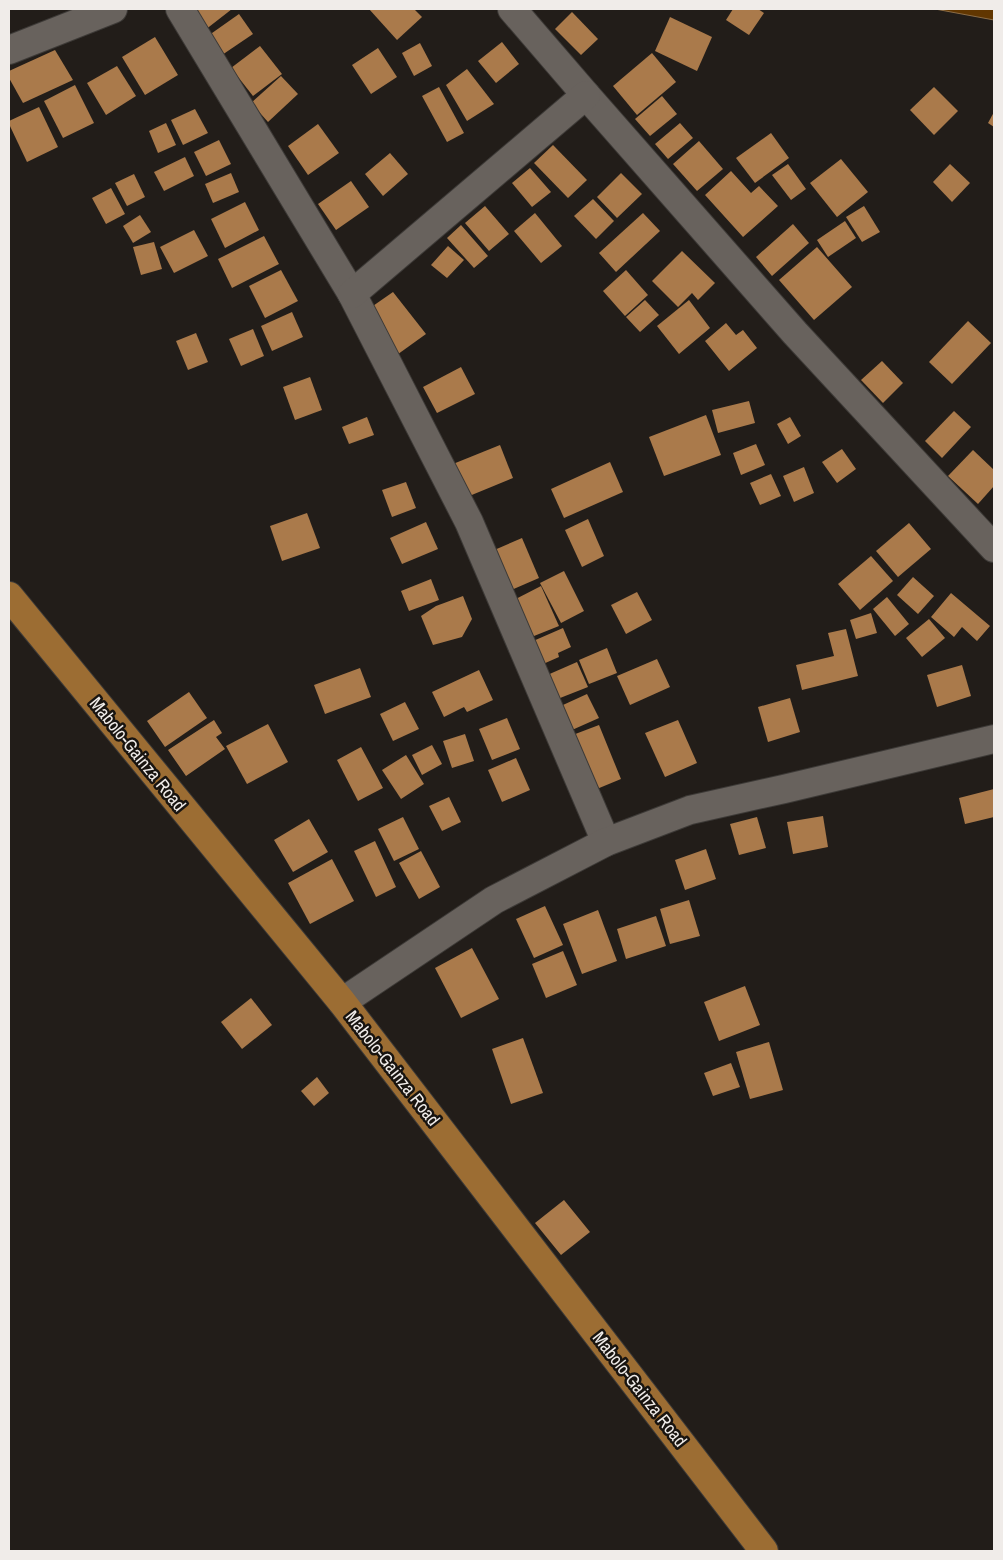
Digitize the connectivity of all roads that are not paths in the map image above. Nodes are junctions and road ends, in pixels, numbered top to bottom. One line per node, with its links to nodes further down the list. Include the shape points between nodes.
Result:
1 (113, 9): 4 (street)
2 (180, 9): 6 (street)
3 (512, 9): 5 (street)
4 (9, 50)
5 (586, 95): 6 (street); 7 (street, via 795,333)
6 (352, 294): 10 (street, via 469,522)
7 (994, 548)
8 (9, 596): 11 (main road, Mabolo-Gainza Road)
9 (994, 739): 10 (street, via 690,810)
10 (606, 842): 11 (street, via 494,900)
11 (342, 1002): 12 (main road, Mabolo-Gainza Road)
12 (764, 1551)

